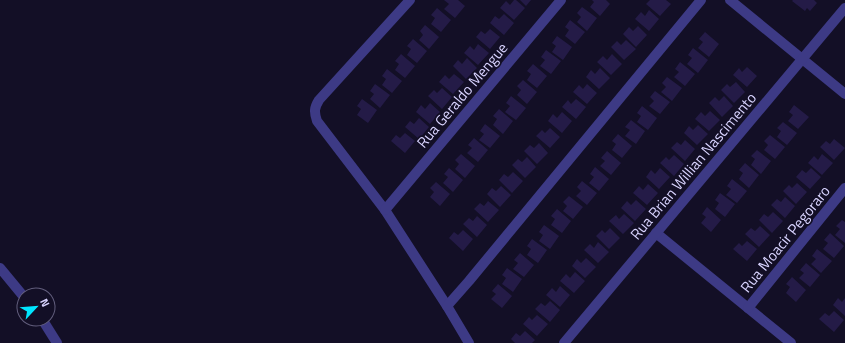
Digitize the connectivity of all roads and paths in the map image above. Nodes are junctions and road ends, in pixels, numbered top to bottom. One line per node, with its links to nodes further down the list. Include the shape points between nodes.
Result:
1 (410, 0): 9 (street, via 319,100 314,113 317,121)
2 (561, 0): 9 (street, Rua Geraldo Mengue)
3 (701, 0): 13 (street)
4 (730, 0): 6 (street)
5 (845, 8): 6 (street, Rua Brian Willian Nascimento)
6 (802, 60): 7 (street); 10 (street, Rua Brian Willian Nascimento)
7 (845, 94)
8 (845, 188): 14 (street, Rua Moacir Pegoraro)
9 (386, 210): 13 (street)
10 (656, 233): 14 (street); 18 (street, Rua Brian Willian Nascimento)
11 (0, 268): 12 (street)
12 (16, 287)
13 (447, 306): 17 (street)
14 (748, 308): 19 (street)
15 (47, 327): 16 (street)
16 (57, 343)
17 (469, 343)
18 (564, 343)
19 (791, 343)

